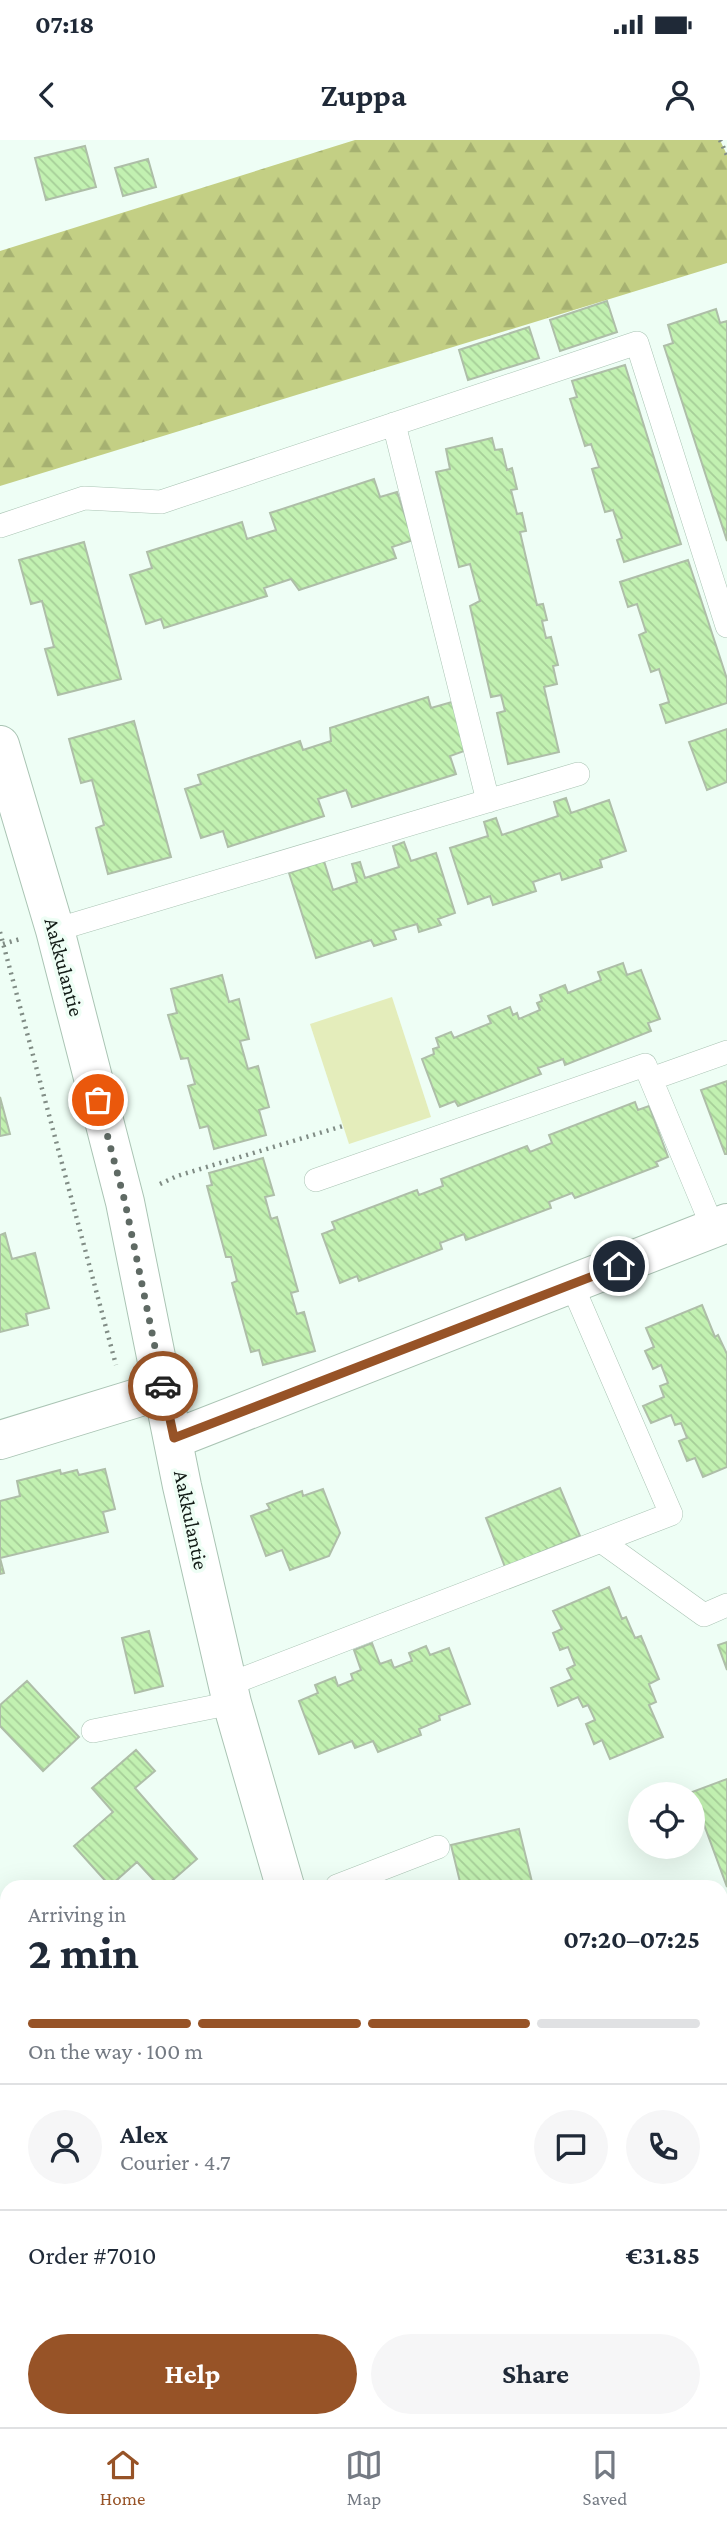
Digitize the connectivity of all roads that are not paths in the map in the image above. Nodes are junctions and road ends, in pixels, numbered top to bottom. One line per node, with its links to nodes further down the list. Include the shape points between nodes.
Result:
1 (394, 424): 2 (lane, via 161,502 84,498); 3 (lane, via 637,343); 6 (lane)
2 (0, 526)
3 (727, 626)
4 (0, 745): 7 (street, Aakkulantie)
5 (578, 774): 6 (lane)
6 (488, 801): 7 (lane)
7 (55, 930): 13 (street, Aakkulantie, via 125,1202)
8 (727, 1052): 9 (lane)
9 (651, 1079): 10 (lane, via 645,1065); 11 (lane)
10 (316, 1180)
11 (720, 1225): 12 (street)
12 (572, 1285): 14 (street); 16 (lane, via 671,1514)
13 (163, 1390): 14 (street, Aakkulantie); 15 (street)
14 (174, 1438): 18 (street, Aakkulantie)
15 (0, 1440)
16 (601, 1541): 17 (lane, via 704,1615); 18 (lane)
17 (727, 1605)
18 (229, 1694): 19 (lane); 21 (street, Aakkulantie)
19 (93, 1731)
20 (438, 1847): 22 (lane)
21 (283, 1880)
22 (353, 1880)

